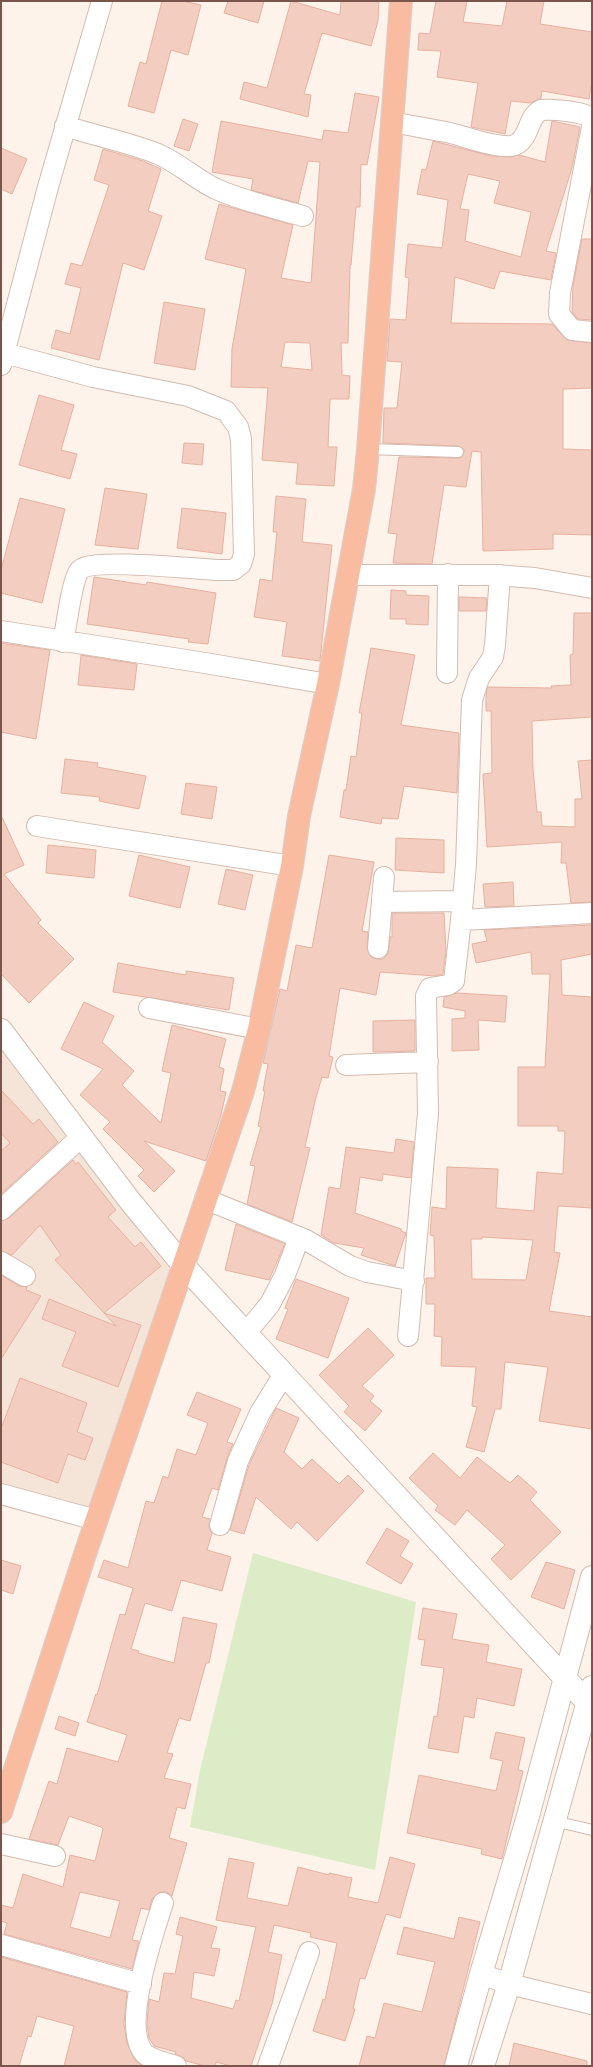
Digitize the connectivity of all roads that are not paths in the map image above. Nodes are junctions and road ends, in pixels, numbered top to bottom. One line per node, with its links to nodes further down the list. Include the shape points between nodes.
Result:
1 (102, 1): 5 (street)
2 (402, 1): 4 (highway)
3 (592, 119): 4 (street, via 580,114 541,110 535,112 523,140 512,146)
4 (391, 122): 10 (highway)
5 (65, 126): 7 (street, via 159,155 217,189 251,202); 9 (street)
6 (592, 127): 8 (street, via 558,314 572,330)
7 (303, 216)
8 (592, 332)
9 (3, 359): 17 (street, via 188,396 226,411 238,427 241,439 244,554 241,564 233,570 110,564 87,566 77,575)
10 (368, 449): 11 (lane); 13 (highway, via 364,490)
11 (458, 452)
12 (448, 574): 13 (street); 14 (street); 18 (street)
13 (348, 575): 19 (highway)
14 (500, 575): 15 (street); 24 (street, via 493,657 480,678 472,700)
15 (592, 588)
16 (1, 631): 17 (street)
17 (63, 642): 19 (street, via 205,662)
18 (447, 673)
19 (328, 684): 21 (highway, via 299,816)
20 (37, 826): 21 (street)
21 (292, 866): 28 (highway)
22 (384, 877): 23 (street)
23 (382, 902): 24 (street); 26 (street)
24 (462, 911): 25 (street); 30 (street, via 454,981 448,986 434,986 427,992)
25 (592, 913)
26 (378, 948)
27 (149, 1008): 28 (street)
28 (259, 1029): 33 (highway, via 239,1105)
29 (1, 1030): 32 (street)
30 (428, 1062): 31 (street); 39 (street, via 428,1113)
31 (346, 1066)
32 (82, 1136): 34 (street); 37 (street, via 130,1201)
33 (205, 1199): 35 (street); 37 (highway)
34 (1, 1210)
35 (299, 1238): 39 (street, via 366,1272); 40 (street, via 285,1275 270,1304)
36 (1, 1262): 38 (street)
37 (183, 1265): 40 (street); 44 (highway)
38 (25, 1276)
39 (414, 1281): 41 (street)
40 (246, 1333): 42 (street)
41 (408, 1336)
42 (284, 1374): 45 (street, via 260,1413 238,1461); 47 (street)
43 (1, 1494): 44 (street)
44 (96, 1520): 49 (highway)
45 (220, 1525)
46 (592, 1577): 47 (street)
47 (565, 1678): 48 (street); 57 (street, via 528,1816)
48 (589, 1694): 50 (street)
49 (1, 1812)
50 (554, 1821): 51 (lane); 59 (street)
51 (592, 1830)
52 (1, 1844): 53 (street)
53 (55, 1856)
54 (163, 1903): 58 (street)
55 (1, 1945): 58 (street)
56 (309, 1952): 62 (street)
57 (481, 1974): 59 (street); 63 (street)
58 (141, 1984): 61 (street, via 135,2031 138,2043 154,2060)
59 (509, 1984): 60 (street); 64 (street)
60 (592, 2004)
61 (176, 2066)
62 (268, 2066)
63 (456, 2066)
64 (483, 2066)

